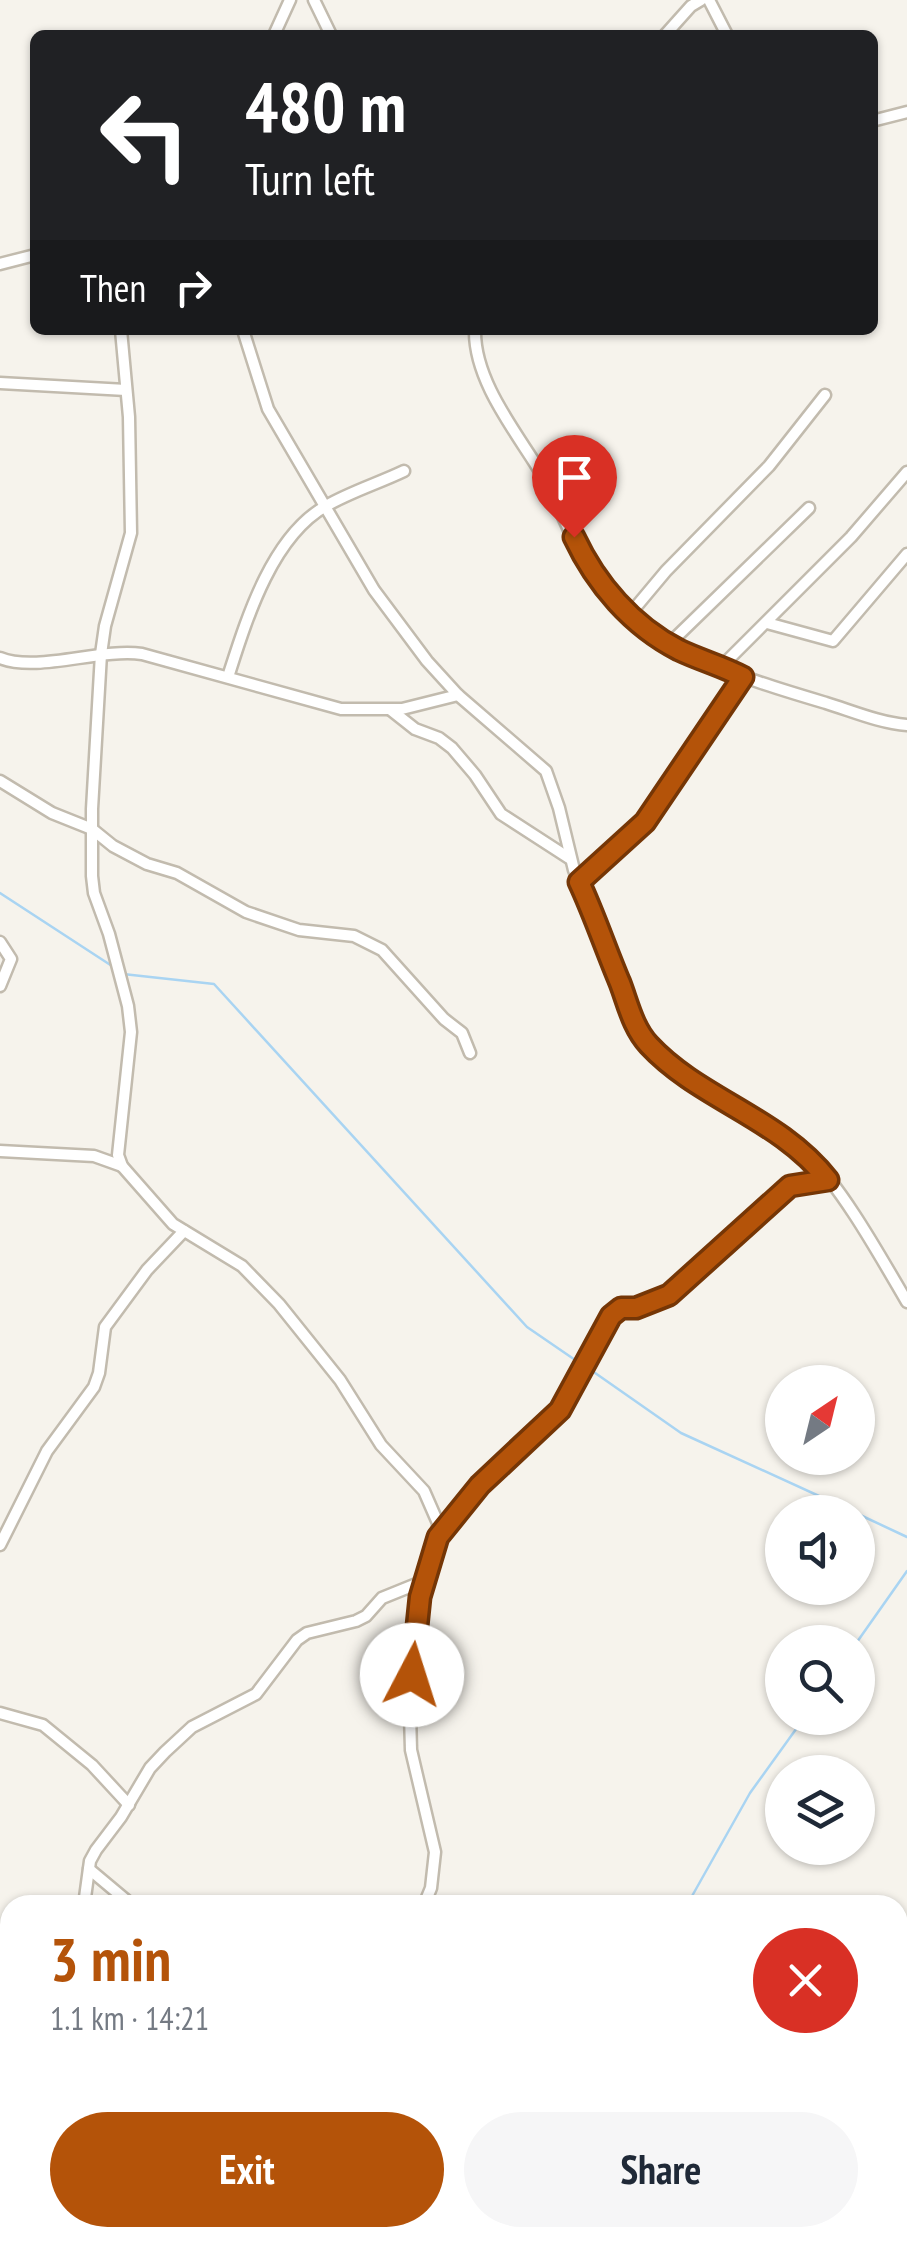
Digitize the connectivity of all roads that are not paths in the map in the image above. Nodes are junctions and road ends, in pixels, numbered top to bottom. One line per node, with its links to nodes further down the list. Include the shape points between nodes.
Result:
1 (290, 0): 4 (street)
2 (314, 0): 5 (street)
3 (705, 0): 6 (street); 7 (street)
4 (276, 30)
5 (329, 30)
6 (669, 30)
7 (724, 30)
8 (907, 112): 9 (street)
9 (878, 119)
10 (30, 256): 11 (street)
11 (0, 264)
12 (121, 335): 16 (street)
13 (245, 335): 20 (street, via 268,409)
14 (476, 335): 23 (street, via 496,398 593,575)
15 (0, 383): 16 (street)
16 (126, 390): 26 (street, via 132,532)
17 (825, 395): 23 (street, via 761,475)
18 (404, 471): 20 (street)
19 (907, 472): 24 (street)
20 (325, 506): 29 (street, via 300,526 256,594); 31 (street, via 374,590)
21 (809, 508): 25 (street)
22 (907, 554): 24 (street, via 833,641)
23 (630, 614): 25 (street)
24 (767, 623): 28 (street)
25 (668, 644): 28 (street)
26 (101, 654): 27 (street, via 29,662); 29 (street, via 142,654); 35 (street)
27 (0, 658)
28 (722, 666): 30 (street)
29 (228, 677): 32 (street, via 341,710)
30 (743, 677): 33 (street); 37 (street, via 645,822)
31 (458, 695): 32 (street); 36 (street, via 546,771)
32 (390, 710): 36 (street, via 444,742 501,814)
33 (907, 726)
34 (0, 781): 35 (street)
35 (92, 828): 40 (street, via 113,846 246,912 298,930 349,935 382,950 462,1033); 42 (street, via 94,893 131,1032)
36 (570, 858): 37 (street)
37 (579, 882): 43 (street, via 636,1028 650,1046 774,1130)
38 (0, 942): 39 (street, via 10,959)
39 (0, 986)
40 (470, 1053)
41 (0, 1151): 42 (street, via 94,1156)
42 (122, 1166): 44 (street)
43 (828, 1180): 45 (street); 46 (street, via 790,1186 669,1295 611,1316 560,1410 480,1485)
44 (184, 1231): 46 (street, via 242,1266 279,1304 381,1445 424,1491); 47 (street, via 105,1327 94,1387 47,1451)
45 (907, 1302)
46 (438, 1537): 48 (street)
47 (0, 1545)
48 (424, 1581): 50 (street, via 382,1598 356,1621 296,1640 256,1694 192,1727 165,1752); 54 (street, via 410,1714 411,1750 435,1852)
49 (0, 1712): 50 (street, via 43,1725)
50 (129, 1805): 51 (street)
51 (89, 1869): 52 (street); 53 (street)
52 (85, 1895)
53 (120, 1895)
54 (428, 1895)

